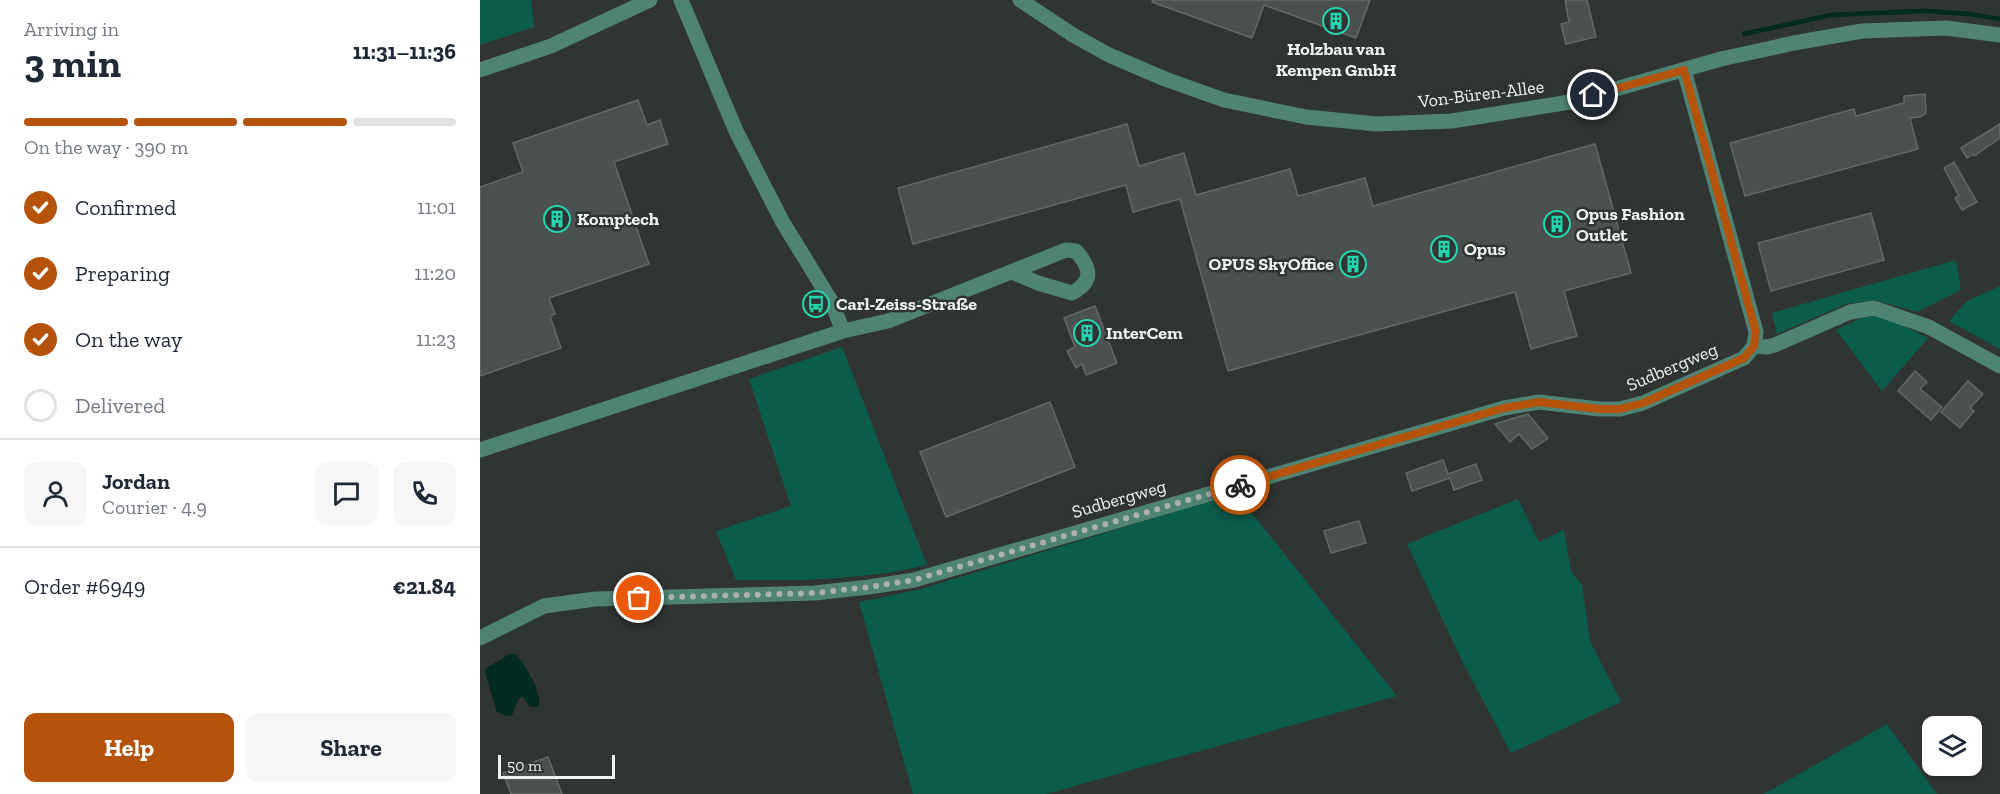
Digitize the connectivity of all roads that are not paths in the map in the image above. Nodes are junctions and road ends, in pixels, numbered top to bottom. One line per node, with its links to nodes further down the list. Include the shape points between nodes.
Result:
1 (650, 0): 5 (street, via 551,46)
2 (681, 0): 8 (street, via 736,131 782,221 831,301)
3 (1020, 0): 6 (street, Von-Büren-Allee, via 1100,50 1165,79 1224,100 1306,117 1377,124 1452,121 1570,102)
4 (2000, 35): 6 (street, Von-Büren-Allee, via 1946,28 1862,31)
5 (480, 70)
6 (1684, 70): 9 (street, via 1756,332)
7 (1012, 272): 8 (street, via 888,321)
8 (843, 331): 11 (street)
9 (1754, 346): 10 (street, Sudbergweg, via 1775,345 1850,312 1874,308 1929,327); 12 (street, Sudbergweg, via 1744,358 1643,403 1620,409 1539,402 1504,408 914,580 815,593 595,599 544,606)
10 (2000, 366)
11 (480, 450)
12 (480, 638)

